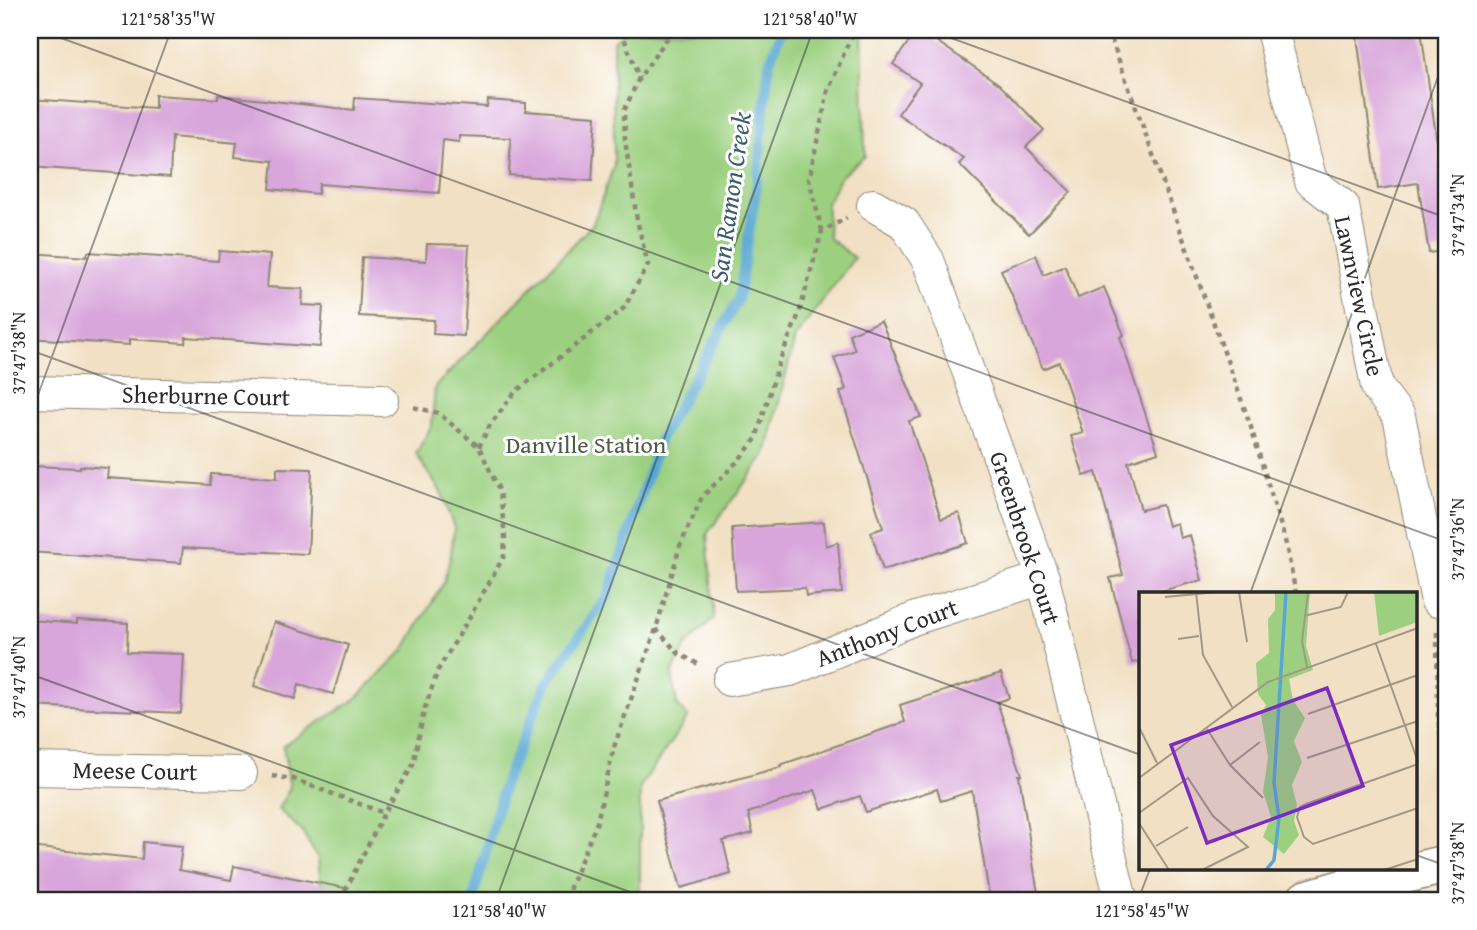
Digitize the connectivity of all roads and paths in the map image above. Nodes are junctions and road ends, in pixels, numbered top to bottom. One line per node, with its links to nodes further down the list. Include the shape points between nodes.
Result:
1 (621, 30): 6 (path)
2 (673, 30): 6 (path)
3 (854, 30): 8 (path, via 828,91 809,179)
4 (1108, 30): 13 (path, via 1250,424)
5 (1272, 30): 14 (street, Lawnview Circle, via 1311,181 1343,206 1377,387 1399,416)
6 (639, 78): 11 (path, via 624,111 625,139 648,265 624,308 515,392)
7 (873, 205): 8 (path); 12 (street, Greenbrook Court, via 904,223 928,260)
8 (822, 231): 15 (path, via 756,439 702,497 680,546)
9 (30, 392): 10 (street, Sherburne Court)
10 (382, 400): 11 (path, via 438,413)
11 (479, 447): 20 (path, via 500,492 504,556 438,670 413,765)
12 (1043, 578): 16 (street, Anthony Court, via 916,618 790,670); 24 (street, Greenbrook Court)
13 (1296, 592)
14 (1442, 600): 17 (path, via 1438,716 1441,741)
15 (656, 629): 16 (path, via 680,654); 23 (path, via 614,747 597,822)
16 (729, 680)
17 (1447, 748)
18 (30, 769): 19 (street, Meese Court)
19 (241, 773): 20 (path, via 293,779)
20 (384, 813): 22 (path)
21 (1447, 864): 25 (street)
22 (342, 900)
23 (569, 900)
24 (1121, 900)
25 (1306, 900)

